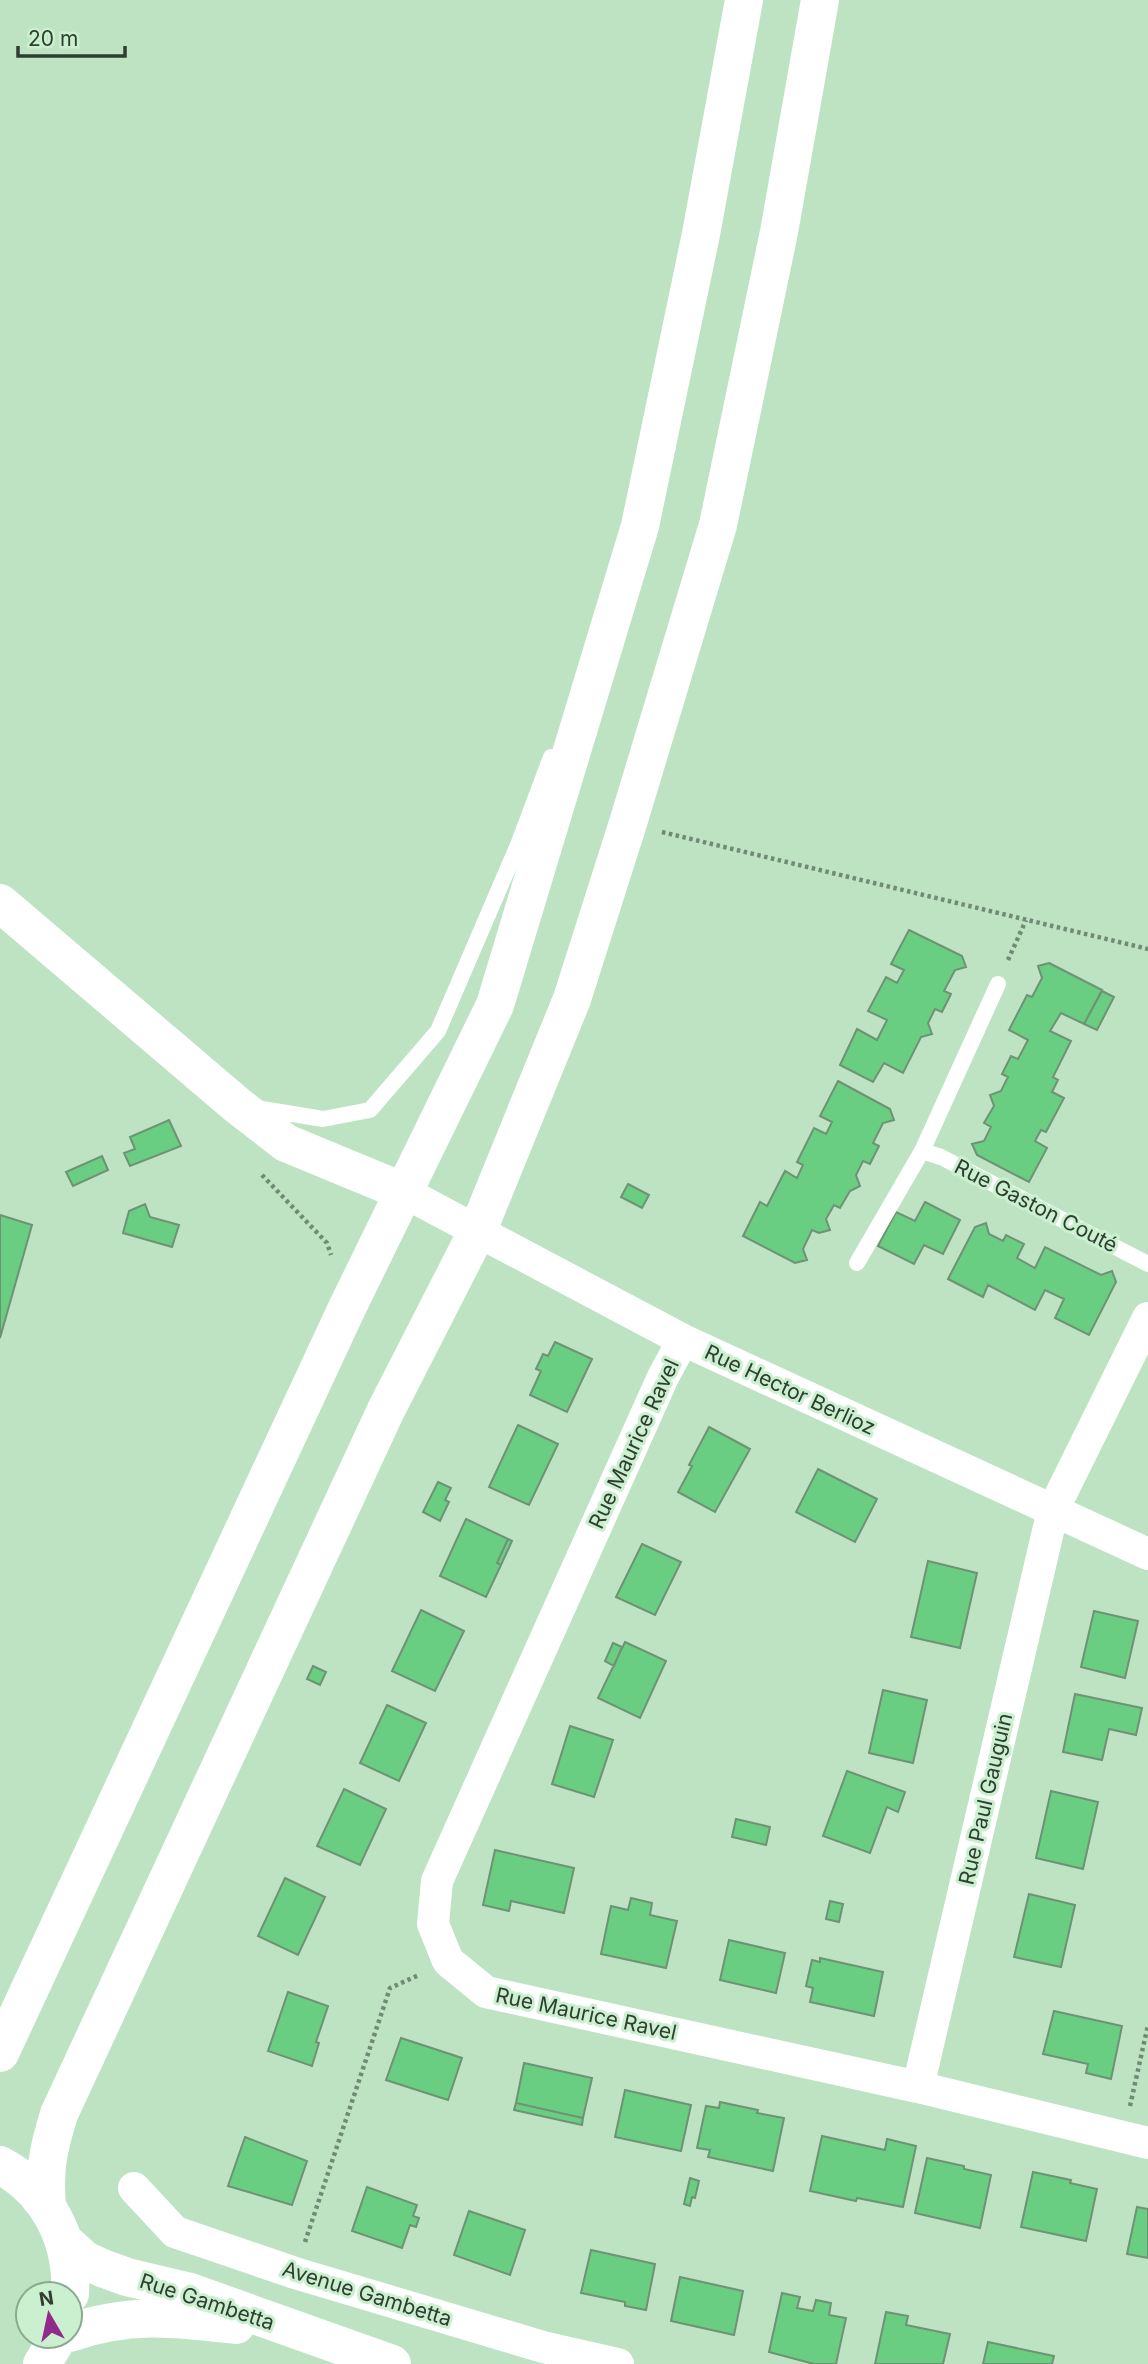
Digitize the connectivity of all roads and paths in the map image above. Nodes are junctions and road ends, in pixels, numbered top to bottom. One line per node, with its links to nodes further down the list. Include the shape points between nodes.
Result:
1 (744, 0): 3 (main road)
2 (820, 0): 4 (main road, via 779,232 718,525)
3 (640, 526): 9 (lane, via 518,845 438,1031 370,1110 323,1119); 11 (main road, via 495,1005)
4 (628, 824): 6 (path); 12 (main road, via 572,999)
5 (0, 903): 9 (main road)
6 (1026, 920): 7 (path); 8 (path)
7 (1148, 949)
8 (998, 984): 10 (lane)
9 (237, 1105): 11 (main road, via 286,1143)
10 (922, 1151): 13 (lane); 14 (lane, Rue Gaston Couté)
11 (402, 1191): 12 (street, Rue Hector Berlioz); 21 (main road)
12 (478, 1230): 16 (street, Rue Hector Berlioz); 26 (main road, via 386,1410 59,2114 44,2176)
13 (857, 1263)
14 (1148, 1264)
15 (1148, 1318): 17 (street)
16 (683, 1340): 17 (street, Rue Hector Berlioz); 19 (street, Rue Maurice Ravel, via 436,1881 433,1924)
17 (1053, 1510): 18 (street, Rue Hector Berlioz); 22 (street, Rue Paul Gauguin)
18 (1148, 1554)
19 (448, 1961): 22 (street, Rue Maurice Ravel, via 486,1992); 28 (path, via 390,1988)
20 (1148, 2025): 23 (path)
21 (0, 2053)
22 (918, 2087): 23 (street, Rue Maurice Ravel)
23 (1135, 2141)
24 (0, 2165): 26 (main road)
25 (134, 2188): 28 (street, Avenue Gambetta, via 175,2232)
26 (47, 2206): 27 (main road)
27 (64, 2241): 29 (main road); 31 (main road, Rue Gambetta, via 102,2269 190,2292)
28 (295, 2273): 33 (street, Avenue Gambetta, via 543,2347)
29 (69, 2280)
30 (84, 2330): 31 (main road, Rue Gambetta, via 104,2322 141,2317)
31 (297, 2332): 32 (main road)
32 (392, 2364)
33 (618, 2364)

